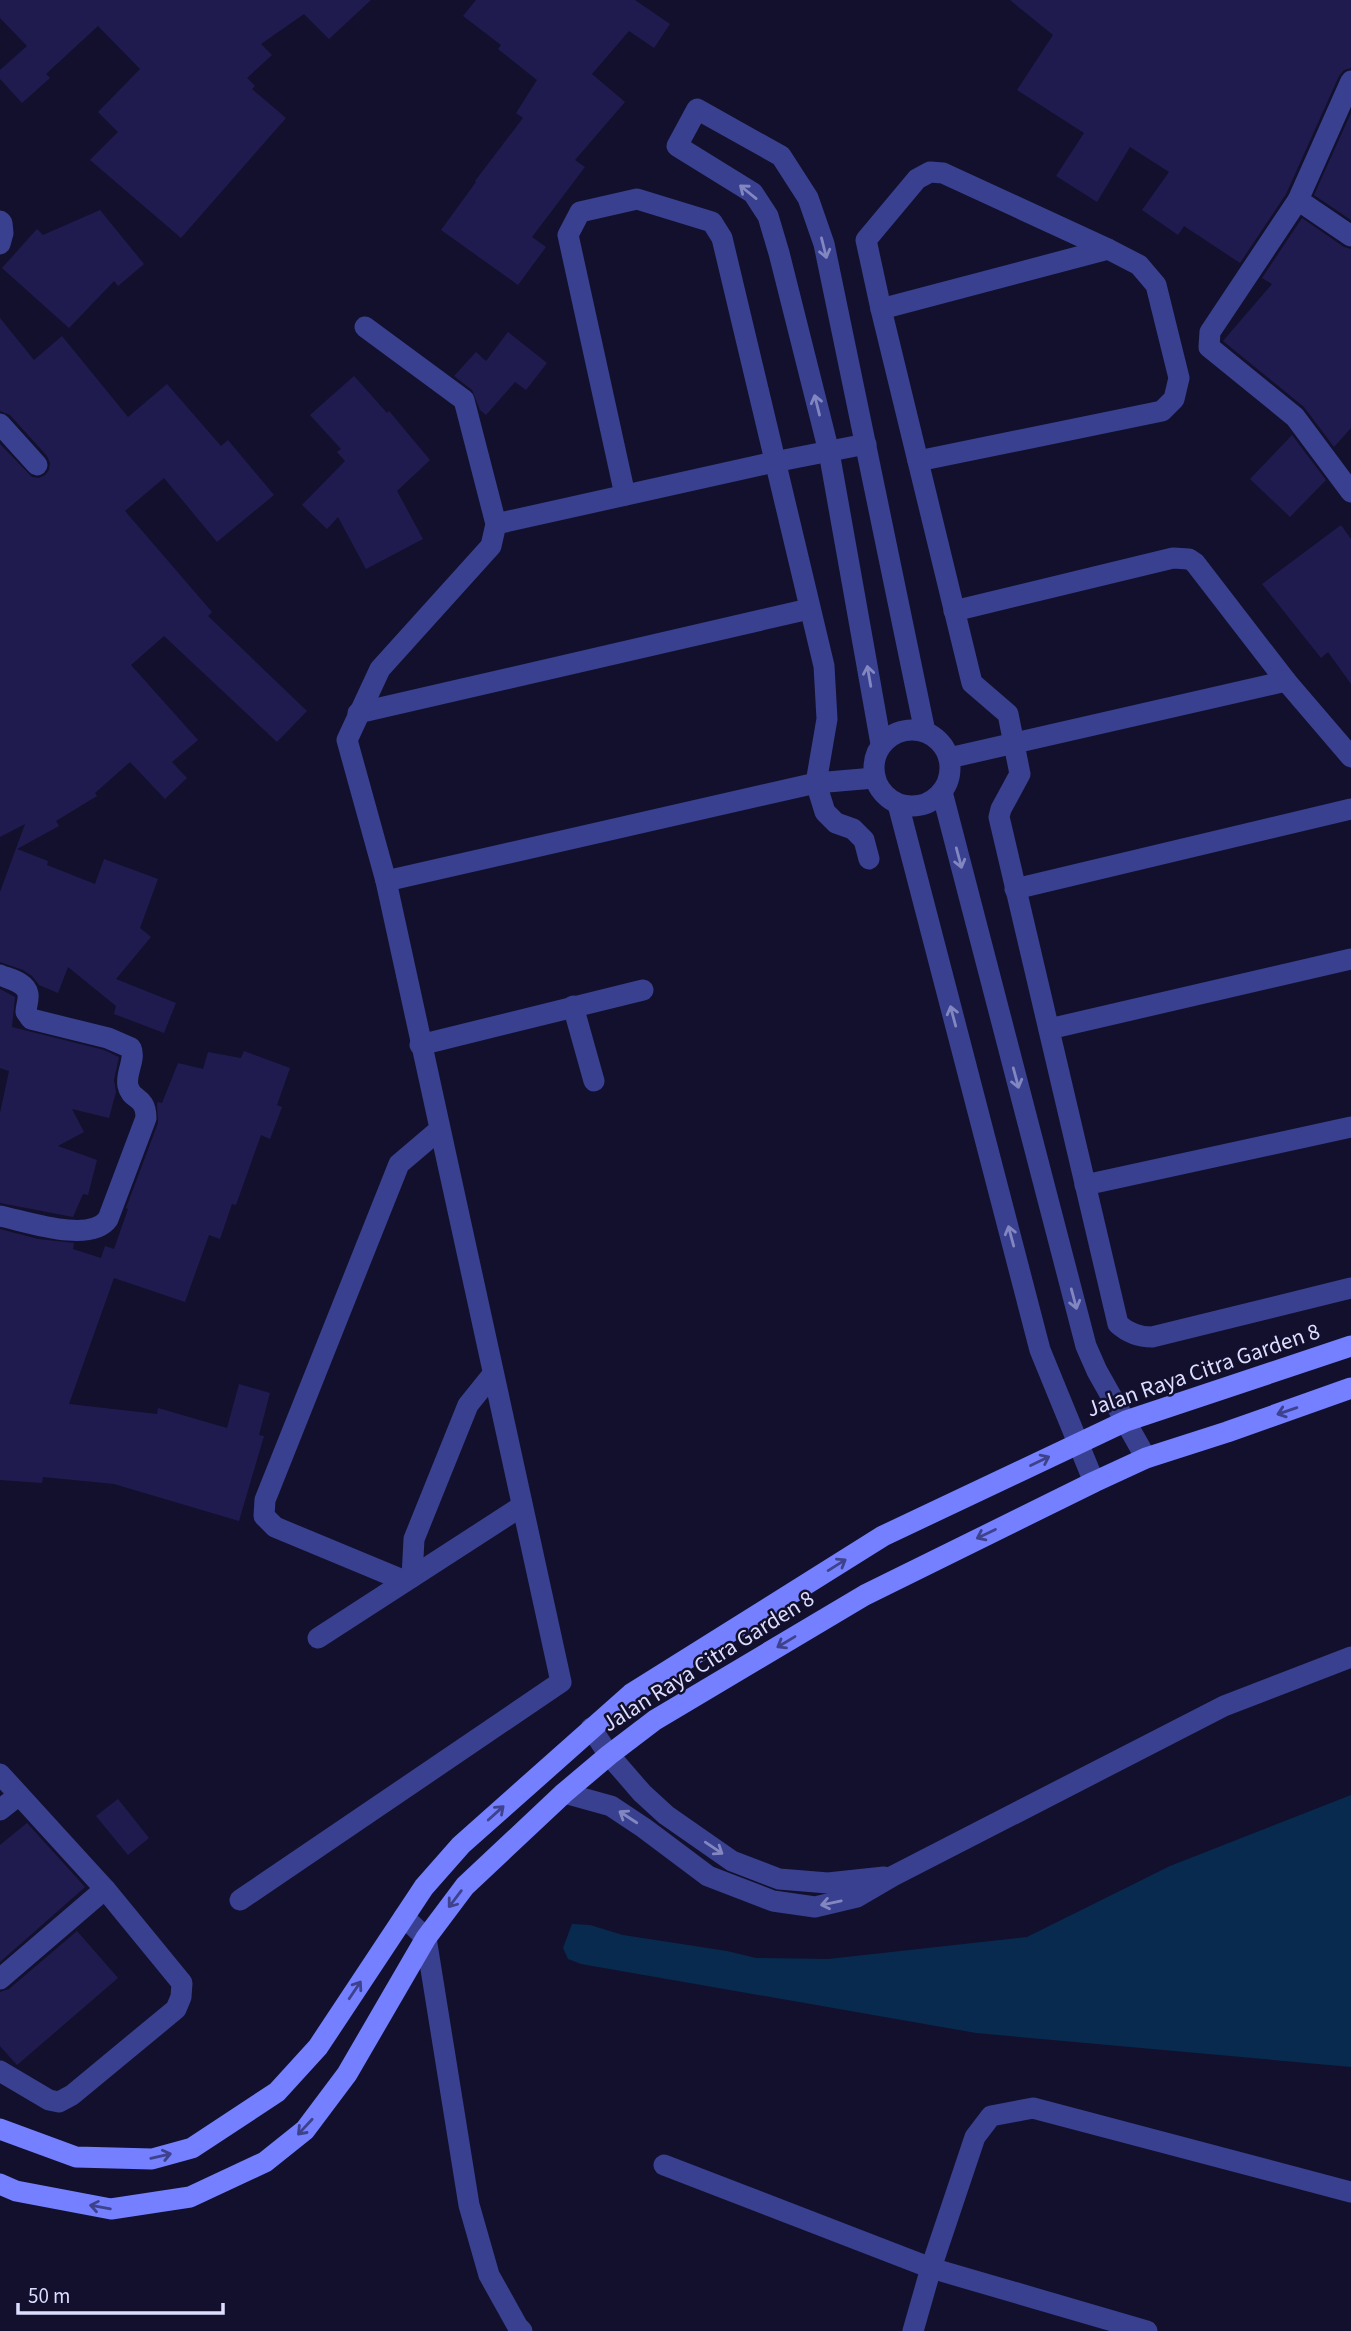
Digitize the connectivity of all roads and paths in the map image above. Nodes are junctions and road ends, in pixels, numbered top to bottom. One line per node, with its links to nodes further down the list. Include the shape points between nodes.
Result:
1 (1351, 80): 2 (street)
2 (1298, 200): 4 (street); 15 (street, via 1210,332 1209,346 1295,417)
3 (0, 221): 5 (street)
4 (1351, 236)
5 (0, 244)
6 (1108, 249): 7 (street); 7 (street, via 943,173 930,172 917,179 866,240); 12 (street, via 1139,265 1156,285 1179,378 1174,399 1162,411)
7 (881, 309): 12 (street)
8 (365, 327): 17 (street, via 464,400)
9 (0, 424): 14 (street)
10 (866, 444): 11 (street); 11 (street, one-way to 10, via 768,216 753,193 677,146 697,109 781,156 808,198 824,244); 22 (street)
11 (829, 452): 13 (street); 24 (street, one-way to 11)
12 (918, 461): 19 (street)
13 (774, 462): 16 (street); 16 (street, via 723,238 712,222 637,199 580,212 568,235); 18 (street)
14 (37, 465)
15 (1351, 492)
16 (625, 495): 17 (street)
17 (496, 524): 21 (street, via 491,546 380,669)
18 (809, 608): 21 (street); 28 (street, via 824,666 827,719)
19 (954, 611): 20 (street, via 1173,558 1189,559); 23 (street, via 972,683 1008,714)
20 (1286, 681): 23 (street); 25 (street)
21 (358, 713): 33 (street, via 348,740)
22 (925, 732): 24 (street, via 902,731); 26 (street, via 936,738)
23 (1013, 743): 26 (street); 34 (street, via 1020,774 999,817)
24 (881, 744): 27 (street, via 875,754)
25 (1351, 757)
26 (949, 758): 29 (street, via 951,770)
27 (874, 778): 28 (street); 30 (street, via 887,798)
28 (816, 783): 32 (street, via 825,813 864,840); 33 (street)
29 (942, 792): 30 (street, via 922,805); 50 (street, one-way to 50, via 1086,1346)
30 (898, 804): 51 (street, one-way to 30, via 1040,1350)
31 (1351, 809): 34 (street)
32 (869, 859)
33 (386, 881): 40 (street)
34 (1015, 889): 39 (street)
35 (1351, 959): 39 (street)
36 (0, 975): 45 (street, via 26,989 26,1012 31,1019 131,1048 127,1085 146,1109 108,1219 100,1227 60,1229)
37 (643, 990): 38 (street)
38 (573, 1006): 40 (street); 41 (street)
39 (1049, 1029): 44 (street)
40 (420, 1045): 43 (street)
41 (594, 1081)
42 (1351, 1127): 44 (street)
43 (439, 1130): 48 (street); 55 (street, via 400,1164 265,1500 264,1516 275,1527)
44 (1086, 1185): 46 (street, via 1118,1324 1130,1333 1152,1337)
45 (0, 1216)
46 (1351, 1288)
47 (1351, 1346): 50 (street, Jalan Raya Citra Garden 8)
48 (493, 1374): 54 (street); 55 (street, via 468,1405 414,1539)
49 (1351, 1388): 52 (street, Jalan Raya Citra Garden 8, one-way to 52)
50 (1126, 1421): 51 (street, Jalan Raya Citra Garden 8); 52 (street)
51 (1077, 1443): 53 (street); 58 (street, Jalan Raya Citra Garden 8, one-way to 51, via 631,1694 883,1536)
52 (1146, 1458): 53 (street, Jalan Raya Citra Garden 8)
53 (1094, 1482): 59 (street, Jalan Raya Citra Garden 8, one-way to 59, via 865,1595 655,1720)
54 (522, 1506): 55 (street); 66 (street, via 561,1682)
55 (409, 1579): 56 (street)
56 (318, 1638)
57 (1351, 1657): 64 (street, via 1224,1706)
58 (591, 1728): 59 (street); 67 (street, Jalan Raya Citra Garden 8, one-way to 58, via 461,1845)
59 (609, 1755): 61 (street, Jalan Raya Citra Garden 8); 64 (street, one-way to 64, via 666,1815 732,1861 779,1879 828,1883)
60 (0, 1774): 62 (street)
61 (564, 1793): 64 (street, one-way to 61, via 857,1897 815,1907 773,1900 708,1876 611,1806); 68 (street, Jalan Raya Citra Garden 8, one-way to 68, via 465,1886)
62 (19, 1794): 63 (street); 65 (street)
63 (0, 1810)
64 (892, 1876)
65 (106, 1889): 69 (street); 70 (street, via 182,1983 176,2009 59,2102)
66 (240, 1900)
67 (404, 1917): 68 (street); 71 (street, Jalan Raya Citra Garden 8, one-way to 67, via 76,2157 152,2159 192,2148 276,2092 318,2047)
68 (426, 1938): 73 (street, Jalan Raya Citra Garden 8, one-way to 73, via 347,2074 305,2130 265,2162 190,2197 111,2209 16,2191); 76 (street, via 469,2205 489,2275)
69 (0, 1979)
70 (0, 2071)
71 (0, 2129)
72 (664, 2165): 75 (street)
73 (0, 2183)
74 (1351, 2192): 75 (street, via 1033,2108 992,2116 975,2137)
75 (931, 2268): 77 (street); 78 (street)
76 (522, 2331)
77 (913, 2331)
78 (1147, 2331)

